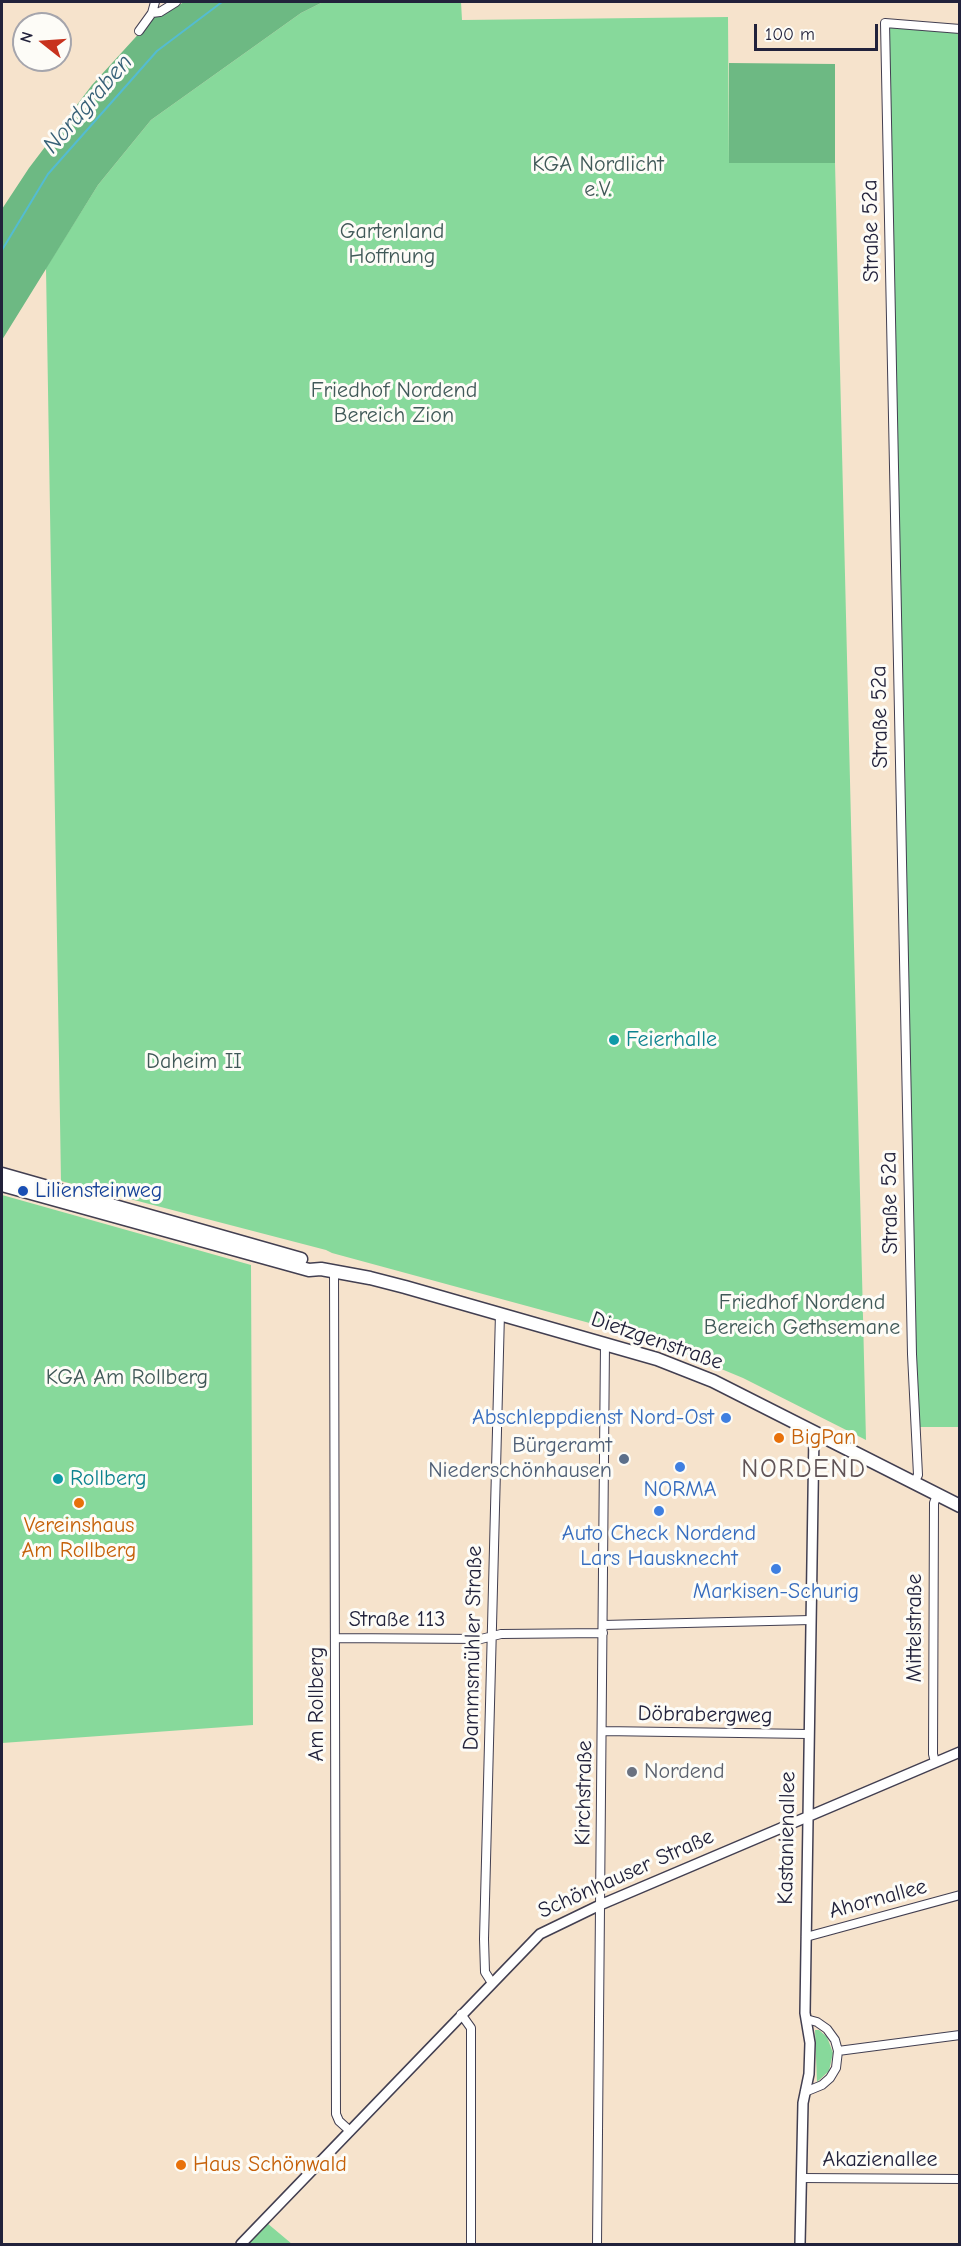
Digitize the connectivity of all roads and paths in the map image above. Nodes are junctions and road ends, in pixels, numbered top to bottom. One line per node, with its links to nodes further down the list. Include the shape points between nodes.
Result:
1 (155, 2): 3 (street)
2 (176, 2): 3 (street)
3 (152, 13): 5 (street)
4 (960, 29): 13 (street, Straße 52a, via 885,23 911,1325 918,1475)
5 (139, 31)
6 (2, 1174): 8 (main road, Dietzgenstraße)
7 (2, 1185): 8 (main road, Dietzgenstraße)
8 (62, 1197): 9 (main road, Dietzgenstraße, via 309,1270)
9 (334, 1271): 10 (main road, Dietzgenstraße); 19 (street, Am Rollberg)
10 (500, 1313): 11 (main road, Dietzgenstraße); 18 (street, Dammsmühler Straße)
11 (605, 1343): 12 (main road, Dietzgenstraße, via 700,1375); 17 (street, Kirchstraße)
12 (814, 1432): 13 (main road, Dietzgenstraße); 16 (street, Kastanienallee)
13 (914, 1483): 14 (main road, Dietzgenstraße)
14 (938, 1495): 15 (main road, Dietzgenstraße); 23 (street, Mittelstraße, via 934,1503)
15 (960, 1506)
16 (811, 1620): 17 (street, Straße 113); 21 (street, Kastanienallee)
17 (603, 1629): 18 (street, Straße 113); 20 (street, Kirchstraße)
18 (491, 1637): 19 (street, Straße 113); 28 (street, Dammsmühler Straße, via 484,1950 485,1972)
19 (335, 1638): 34 (street, Am Rollberg, via 336,2114)
20 (602, 1731): 21 (street, Döbrabergweg); 26 (street, Kirchstraße)
21 (808, 1734): 24 (street, Kastanienallee)
22 (960, 1752): 23 (street, Schönhauser Straße)
23 (935, 1762): 24 (street, Schönhauser Straße)
24 (807, 1815): 26 (street, Schönhauser Straße); 27 (street, Kastanienallee)
25 (960, 1895): 27 (street, Ahornallee)
26 (600, 1905): 28 (street, Schönhauser Straße, via 540,1934); 39 (street, Kirchstraße)
27 (806, 1937): 30 (street, Kastanienallee)
28 (492, 1983): 29 (street, Schönhauser Straße)
29 (461, 2014): 34 (street, Schönhauser Straße); 38 (street, via 471,2028)
30 (806, 2019): 32 (street, via 827,2029); 33 (street, Kastanienallee, via 810,2043)
31 (960, 2035): 32 (street)
32 (838, 2051): 33 (street, via 830,2078)
33 (805, 2092): 35 (street, Kastanienallee)
34 (350, 2131): 37 (street, Schönhauser Straße)
35 (801, 2178): 36 (street, Akazienallee); 40 (street, Kastanienallee)
36 (960, 2179)
37 (241, 2244)
38 (471, 2244)
39 (597, 2244)
40 (800, 2244)

